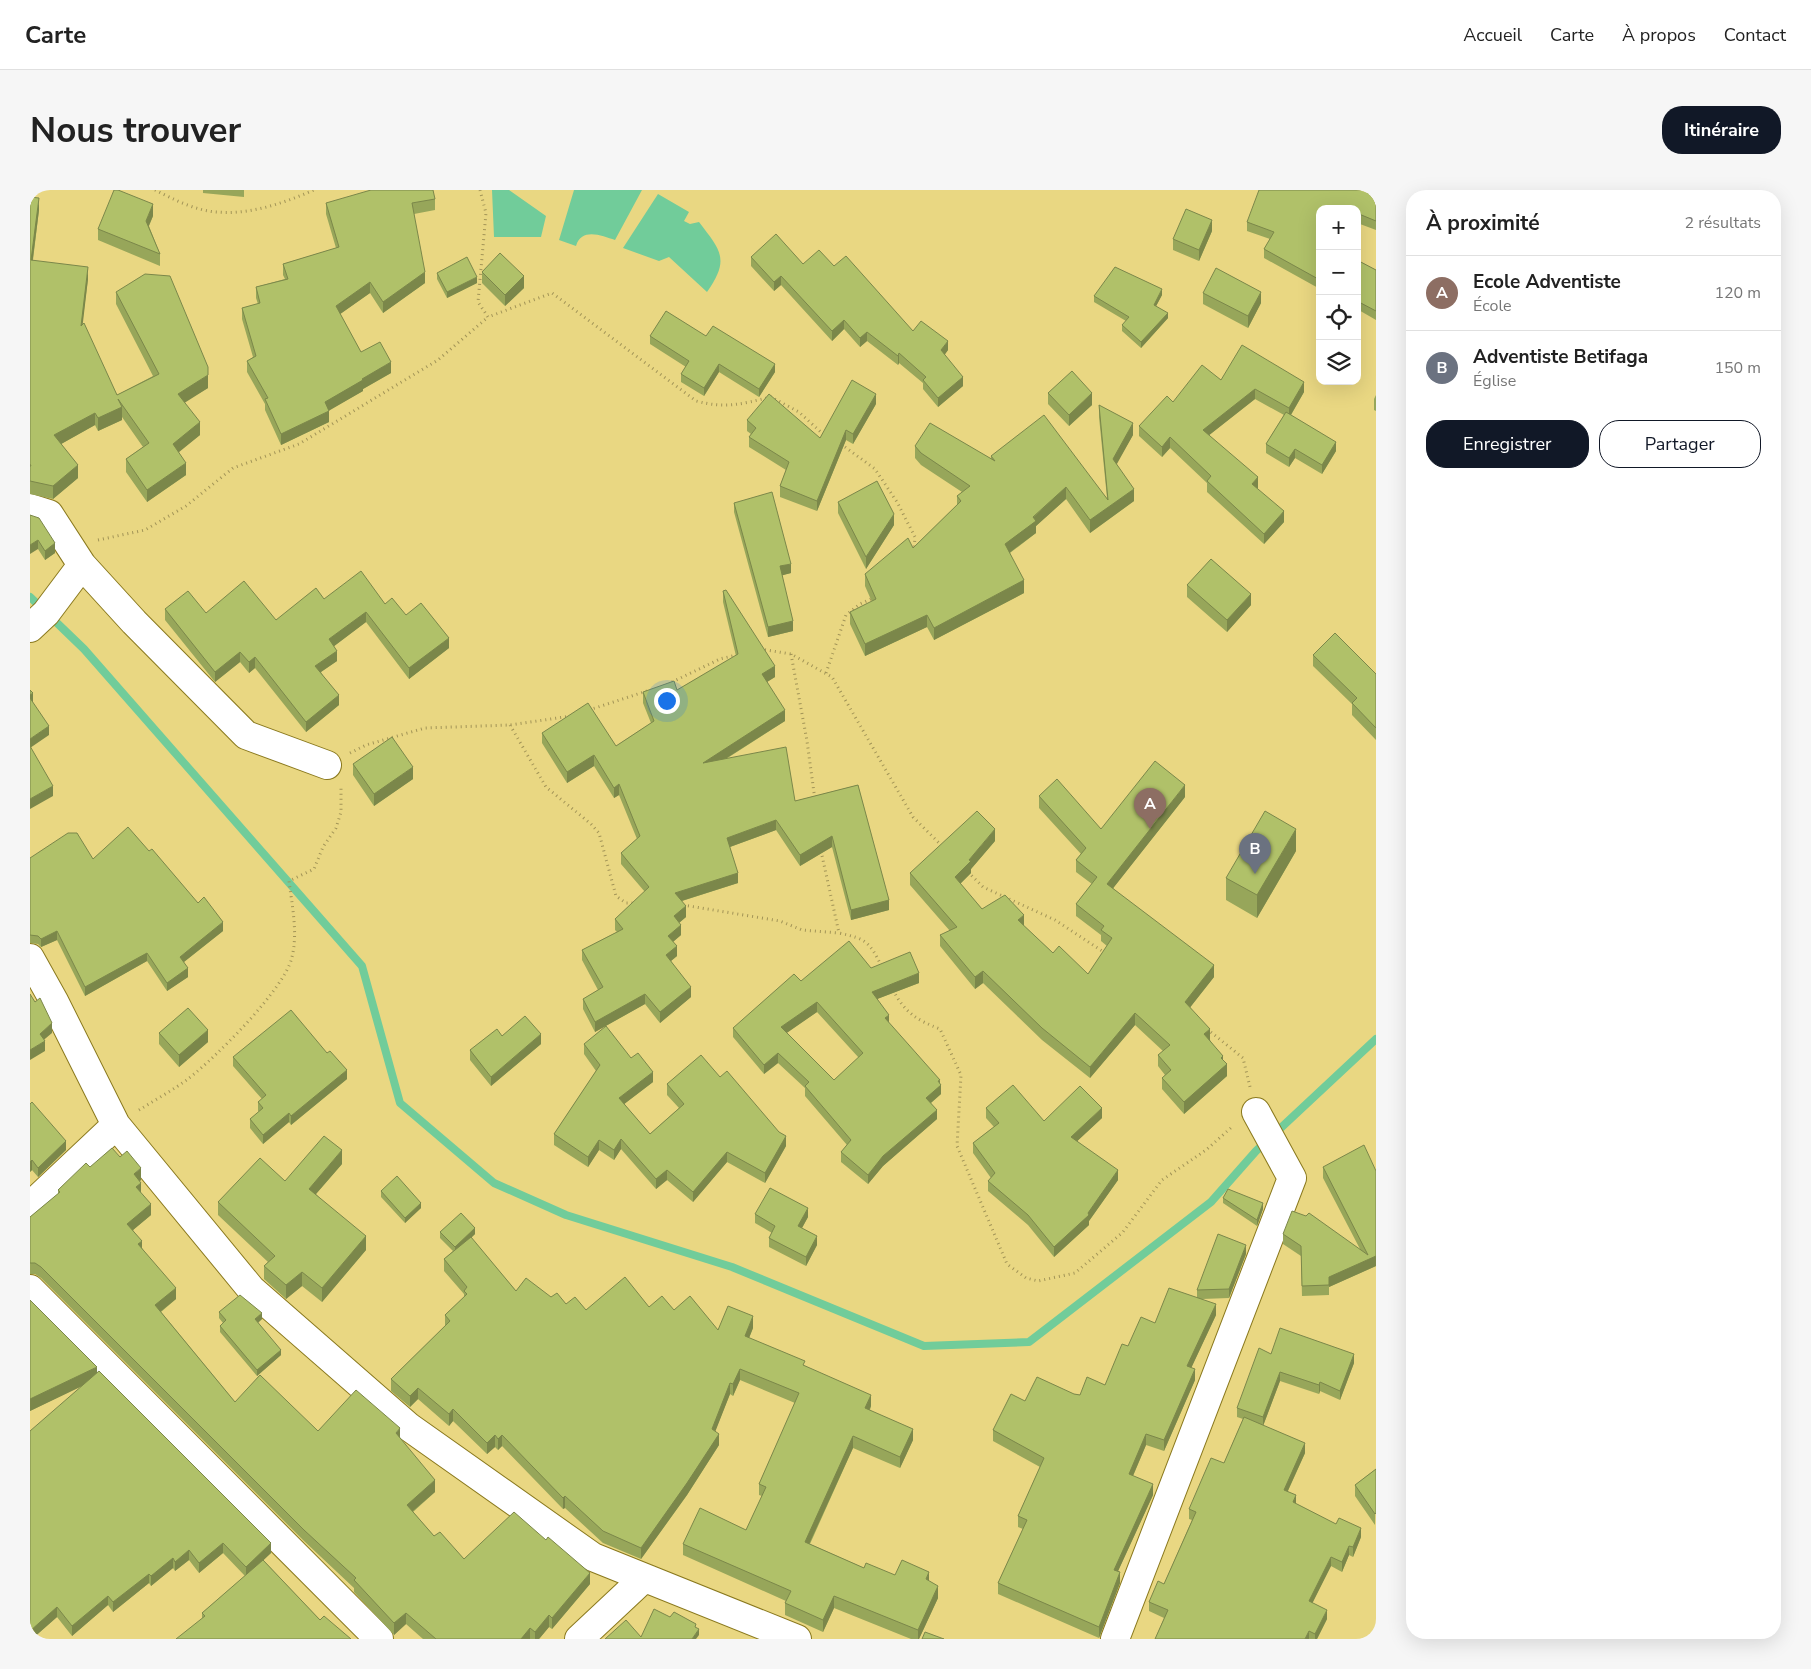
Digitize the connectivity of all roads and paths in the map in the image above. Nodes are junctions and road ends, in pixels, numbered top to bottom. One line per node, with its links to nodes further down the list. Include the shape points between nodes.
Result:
1 (155, 190): 2 (path, via 216,212 244,211 286,202)
2 (314, 190)
3 (480, 190): 4 (path, via 486,213 478,302)
4 (488, 317): 5 (path, via 552,294 696,401 718,406 771,397 799,412); 9 (path, via 438,360 299,444 233,468 186,506 145,530 89,542)
5 (828, 437)
6 (835, 441): 8 (path, via 876,469 915,537)
7 (30, 508): 9 (street, via 49,514)
8 (914, 554)
9 (82, 565): 11 (street); 21 (street, via 246,735)
10 (876, 597): 15 (path, via 846,615)
11 (38, 621)
12 (754, 651): 14 (path, via 762,649)
13 (745, 653): 16 (path, via 720,659)
14 (792, 654): 15 (path); 22 (path)
15 (826, 673): 24 (path, via 832,678 913,817)
16 (665, 685)
17 (656, 688): 18 (path)
18 (583, 712)
19 (574, 715): 20 (path)
20 (510, 725): 21 (path, via 426,728 366,745); 26 (path, via 546,787 599,833 616,896 626,903)
21 (328, 765): 35 (path, via 340,770 341,812 314,869 289,881 295,934 292,958 281,981 205,1064)
22 (816, 809)
23 (821, 847): 28 (path)
24 (948, 852)
25 (962, 866): 30 (path, via 983,887 1055,920)
26 (645, 902)
27 (679, 904): 28 (path, via 780,921 802,930)
28 (839, 933): 31 (path, via 862,938 872,946)
29 (30, 958): 35 (street)
30 (1113, 958)
31 (884, 971)
32 (892, 987): 34 (path, via 900,1003 916,1020 940,1029 960,1075 956,1146 1008,1264 1026,1278 1038,1281 1075,1273 1123,1232 1162,1180 1206,1150 1239,1120)
33 (1200, 1024): 34 (path, via 1243,1058)
34 (1256, 1112): 42 (street, via 1292,1178)
35 (116, 1125): 36 (street); 38 (street, via 251,1289 409,1427 594,1557)
36 (30, 1206)
37 (30, 1289): 39 (street)
38 (643, 1578): 40 (street); 41 (street)
39 (380, 1639)
40 (579, 1639)
41 (796, 1639)
42 (1115, 1639)

